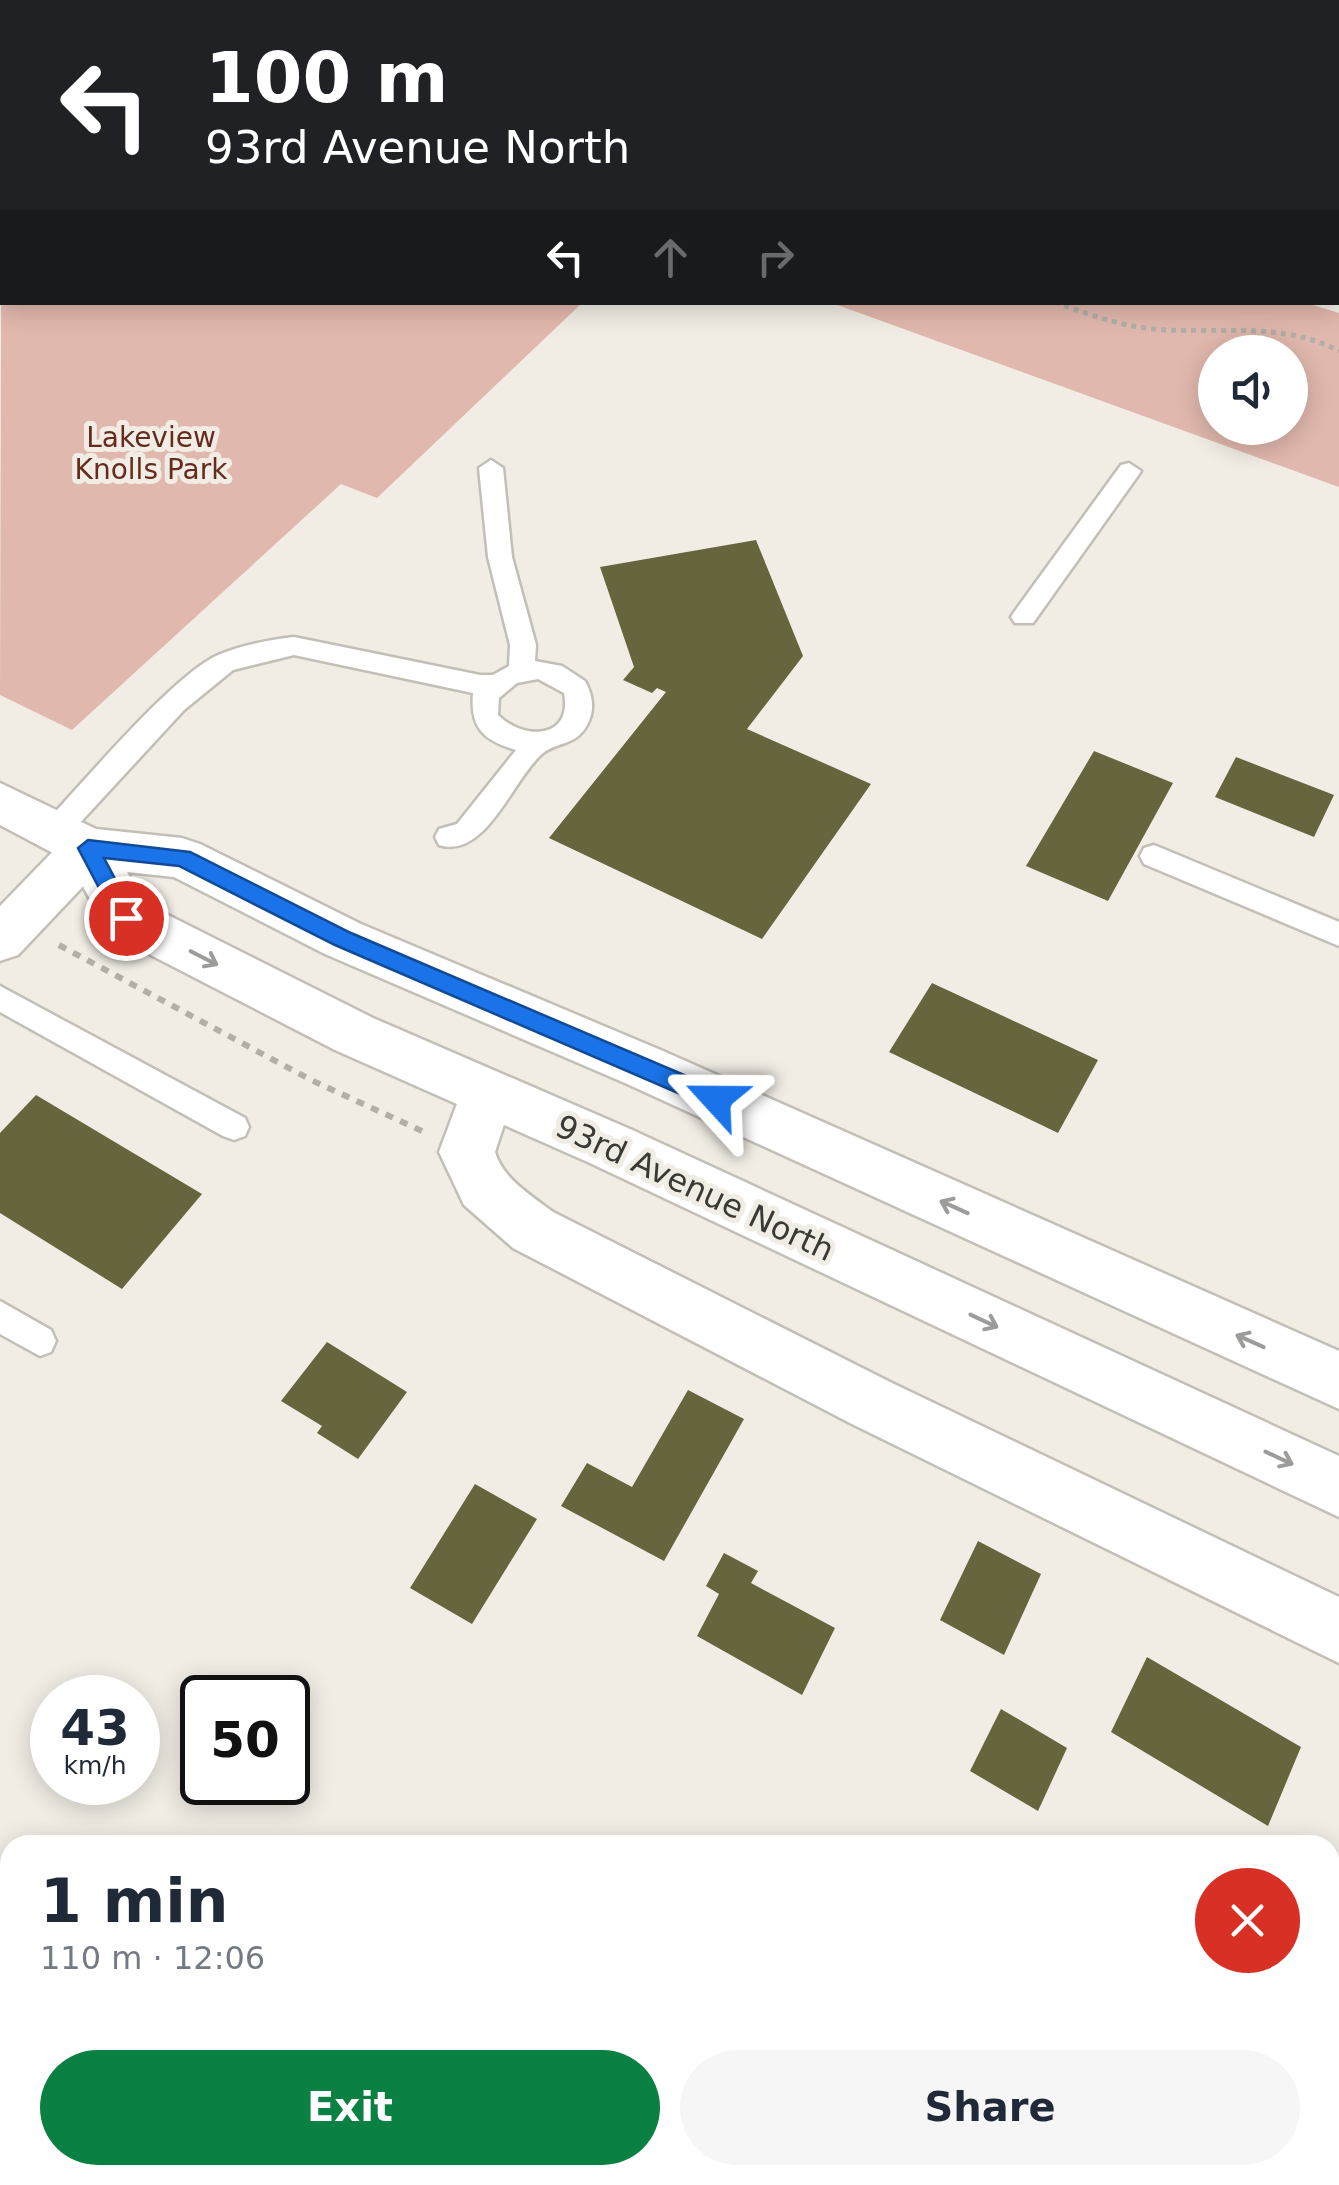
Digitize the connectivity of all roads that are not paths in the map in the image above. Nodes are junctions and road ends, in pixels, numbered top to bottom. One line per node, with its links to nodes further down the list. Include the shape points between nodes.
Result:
1 (491, 468): 4 (lane)
2 (1129, 471): 3 (lane)
3 (1024, 616)
4 (522, 671): 5 (lane); 6 (lane, via 553,673 576,688 581,700 576,723)
5 (495, 684): 6 (lane, via 483,706 492,730); 9 (lane, via 294,646 224,663 175,703)
6 (536, 743): 8 (lane, via 466,832)
7 (0, 802): 9 (main road)
8 (449, 837)
9 (72, 839): 12 (main road); 14 (main road, 93rd Avenue North, one-way to 14, via 126,918); 18 (main road, one-way to 9, via 644,1066 343,939 182,858)
10 (1154, 856): 11 (lane)
11 (1339, 934)
12 (0, 940)
13 (0, 998): 15 (lane)
14 (486, 1094): 19 (main road, 93rd Avenue North, one-way to 19); 20 (main road, via 469,1162 491,1198 533,1230)
15 (234, 1126)
16 (0, 1316): 17 (lane)
17 (40, 1341)
18 (1339, 1381)
19 (1339, 1487)
20 (1339, 1631)

